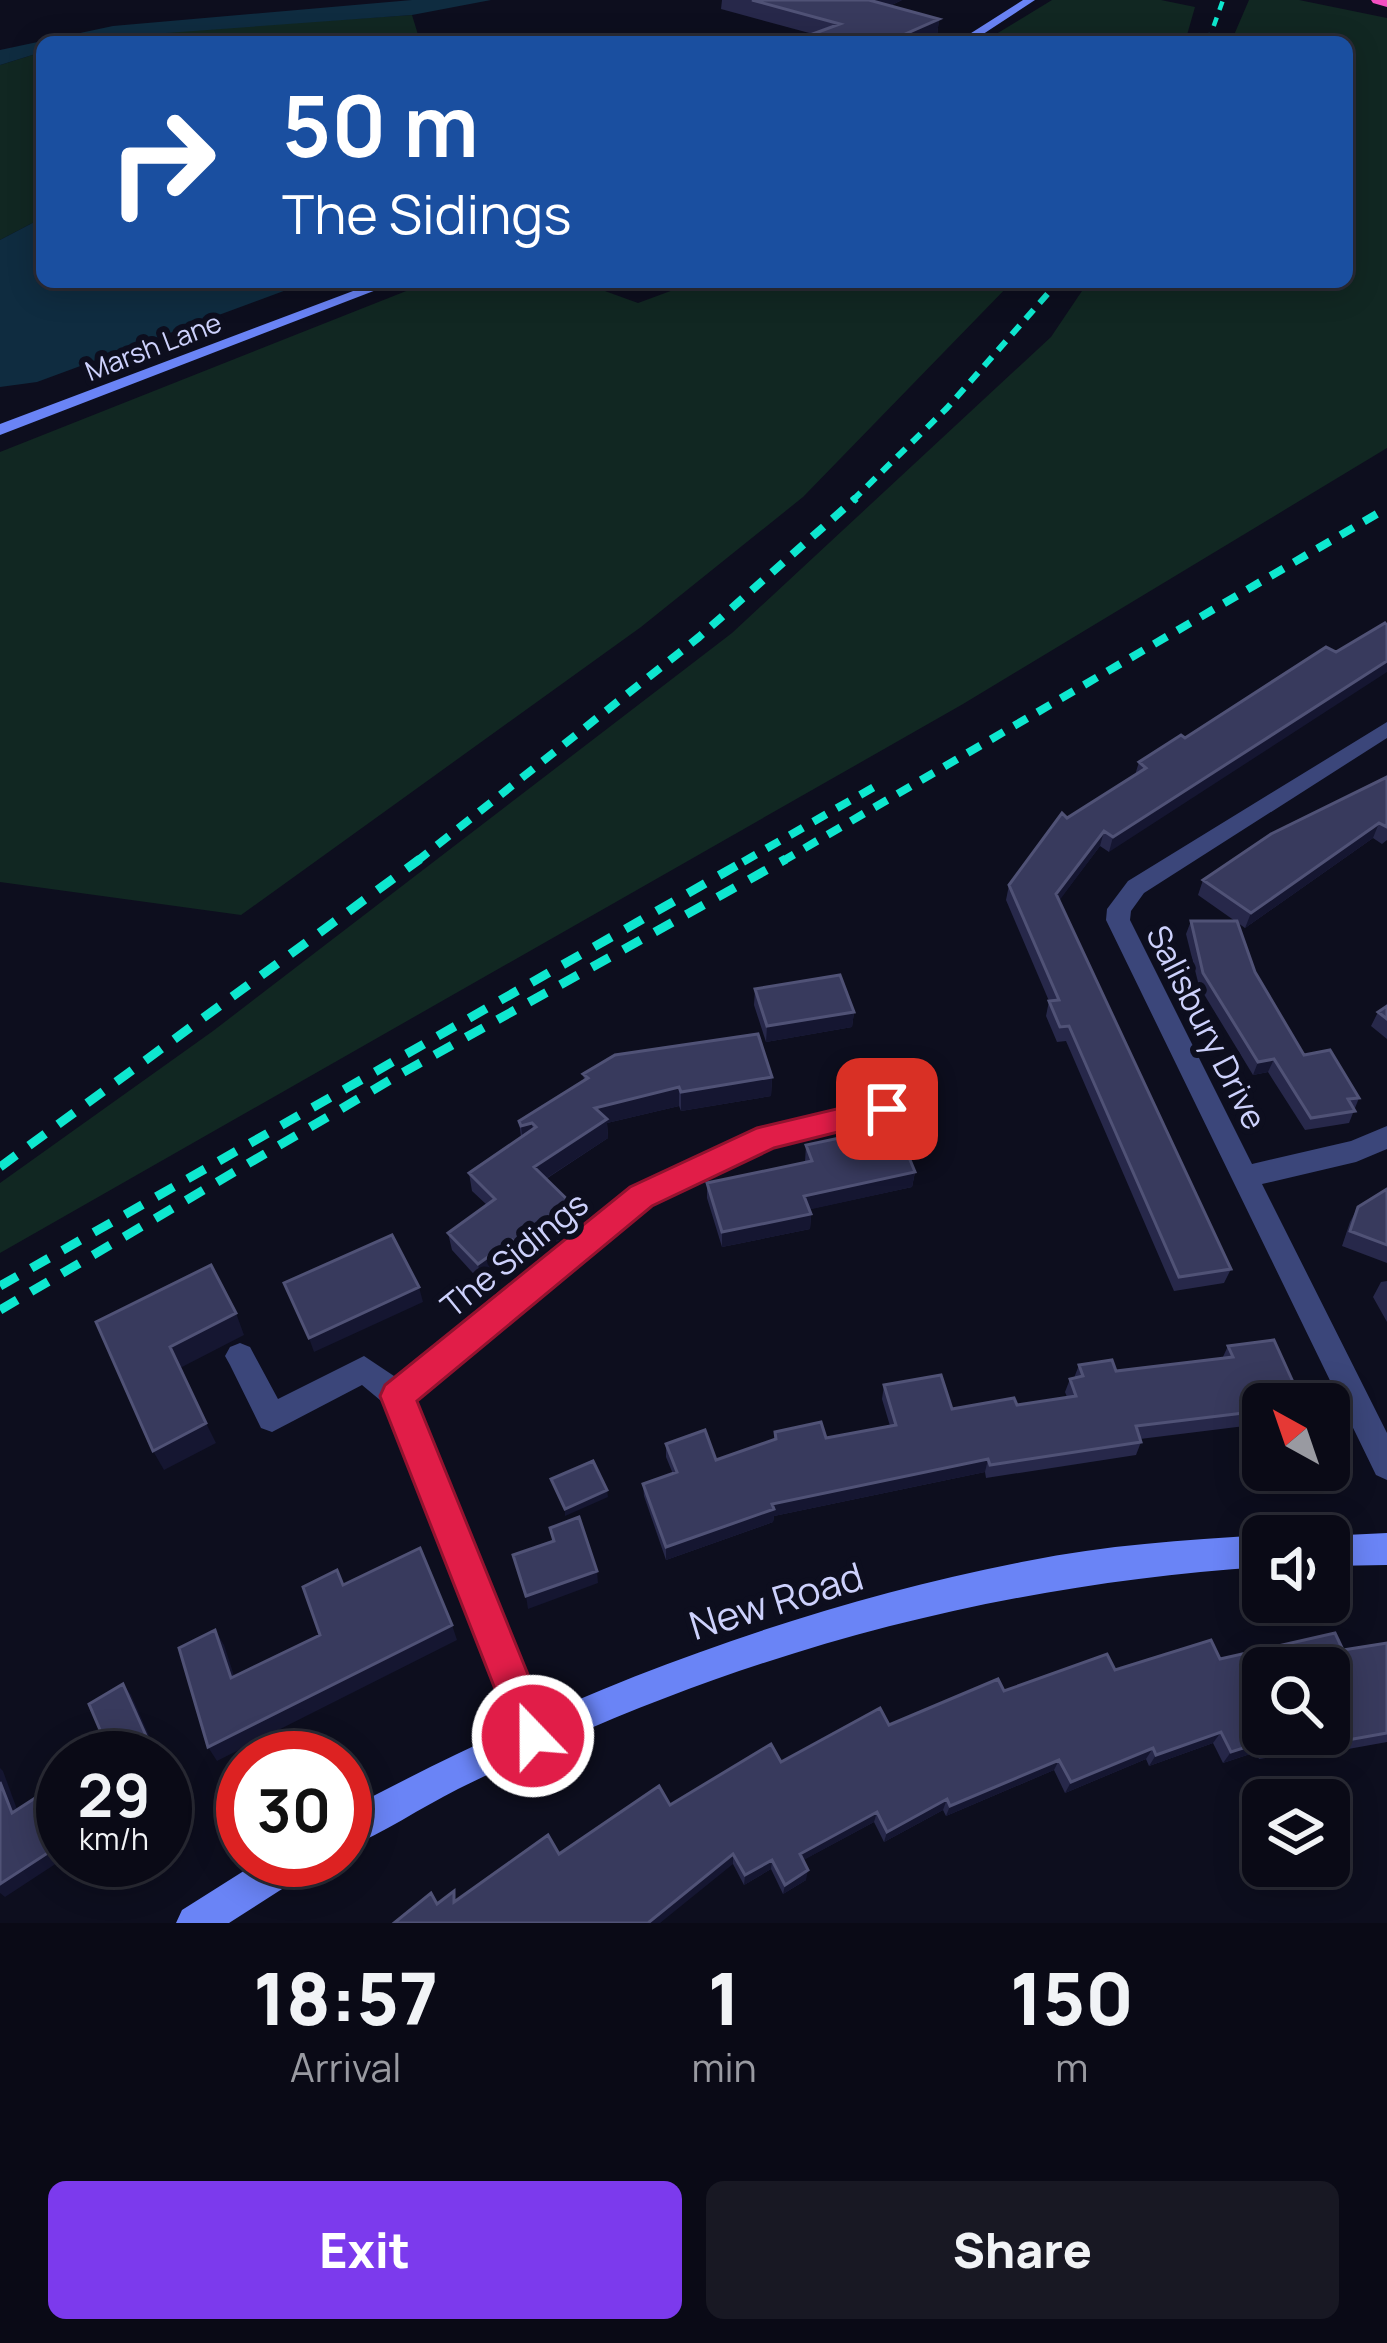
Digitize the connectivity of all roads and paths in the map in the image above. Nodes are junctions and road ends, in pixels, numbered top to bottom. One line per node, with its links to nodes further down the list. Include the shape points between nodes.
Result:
1 (1030, 0): 2 (main road)
2 (973, 36)
3 (374, 288): 4 (main road, Marsh Lane)
4 (0, 430)
5 (1387, 729): 8 (street, Salisbury Drive, via 1136,887 1119,909 1121,932)
6 (887, 1109): 10 (street, The Sidings, via 768,1137 641,1196)
7 (1387, 1137): 8 (street)
8 (1245, 1177): 11 (street, Salisbury Drive)
9 (240, 1356): 10 (street, via 272,1418 364,1369)
10 (398, 1396): 15 (street)
11 (1387, 1465)
12 (1387, 1549): 13 (main road)
13 (1350, 1550)
14 (1242, 1553): 15 (main road, New Road, via 1099,1565 949,1595 778,1641)
15 (533, 1736): 16 (main road, New Road)
16 (372, 1817)
17 (252, 1887): 18 (main road)
18 (195, 1923)

